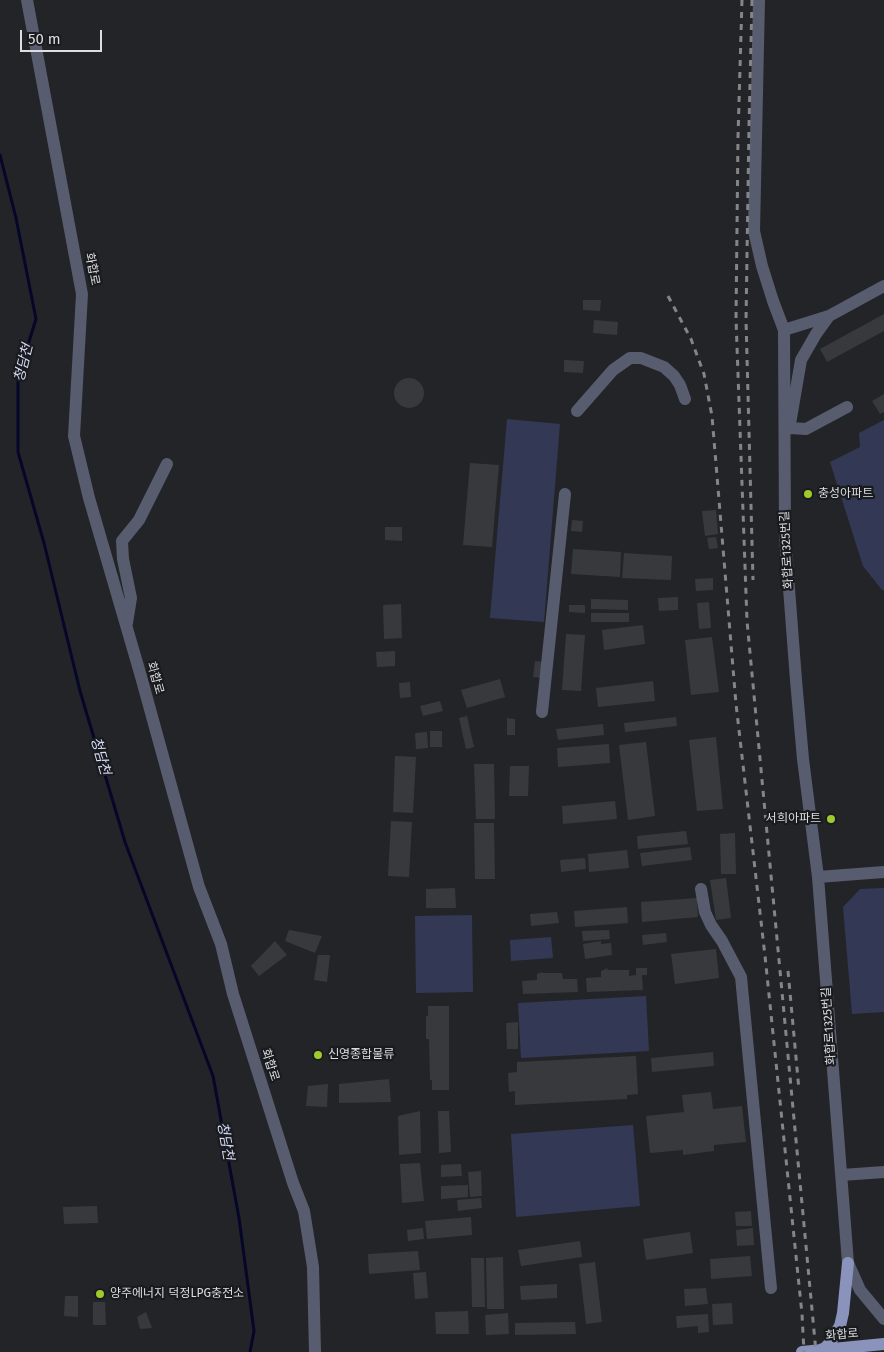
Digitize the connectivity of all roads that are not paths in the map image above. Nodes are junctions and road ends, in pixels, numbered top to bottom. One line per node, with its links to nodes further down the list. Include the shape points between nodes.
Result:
1 (27, 0): 13 (street, 화합로, via 82,294 74,436)
2 (759, 0): 5 (street, via 754,231)
3 (884, 286): 4 (street)
4 (829, 316): 5 (street); 9 (street, via 801,360)
5 (784, 330): 10 (street, 화합로1325번길)
6 (685, 399): 8 (street, via 680,385 664,367 641,358 630,358 613,370)
7 (847, 407): 9 (street, via 806,429)
8 (577, 411)
9 (790, 428): 10 (street)
10 (784, 461): 16 (street, 화합로1325번길, via 784,536 803,759)
11 (168, 464): 13 (street, via 139,520 122,541 131,598)
12 (565, 494): 14 (street)
13 (126, 626): 25 (street, 화합로, via 199,887 221,944 233,994 304,1211 313,1267)
14 (542, 712)
15 (884, 872): 16 (street)
16 (818, 877): 19 (street, 화합로1325번길)
17 (701, 889): 21 (street, via 705,912 741,977)
18 (884, 1172): 19 (street)
19 (842, 1175): 20 (street, 화합로1325번길)
20 (848, 1263): 22 (street, 화합로1325번길, via 860,1290); 24 (main road, via 840,1326 829,1344)
21 (770, 1288)
22 (881, 1312)
23 (884, 1344): 24 (main road, 화합로)
24 (820, 1350): 26 (main road, 화합로)
25 (315, 1352)
26 (802, 1352)

